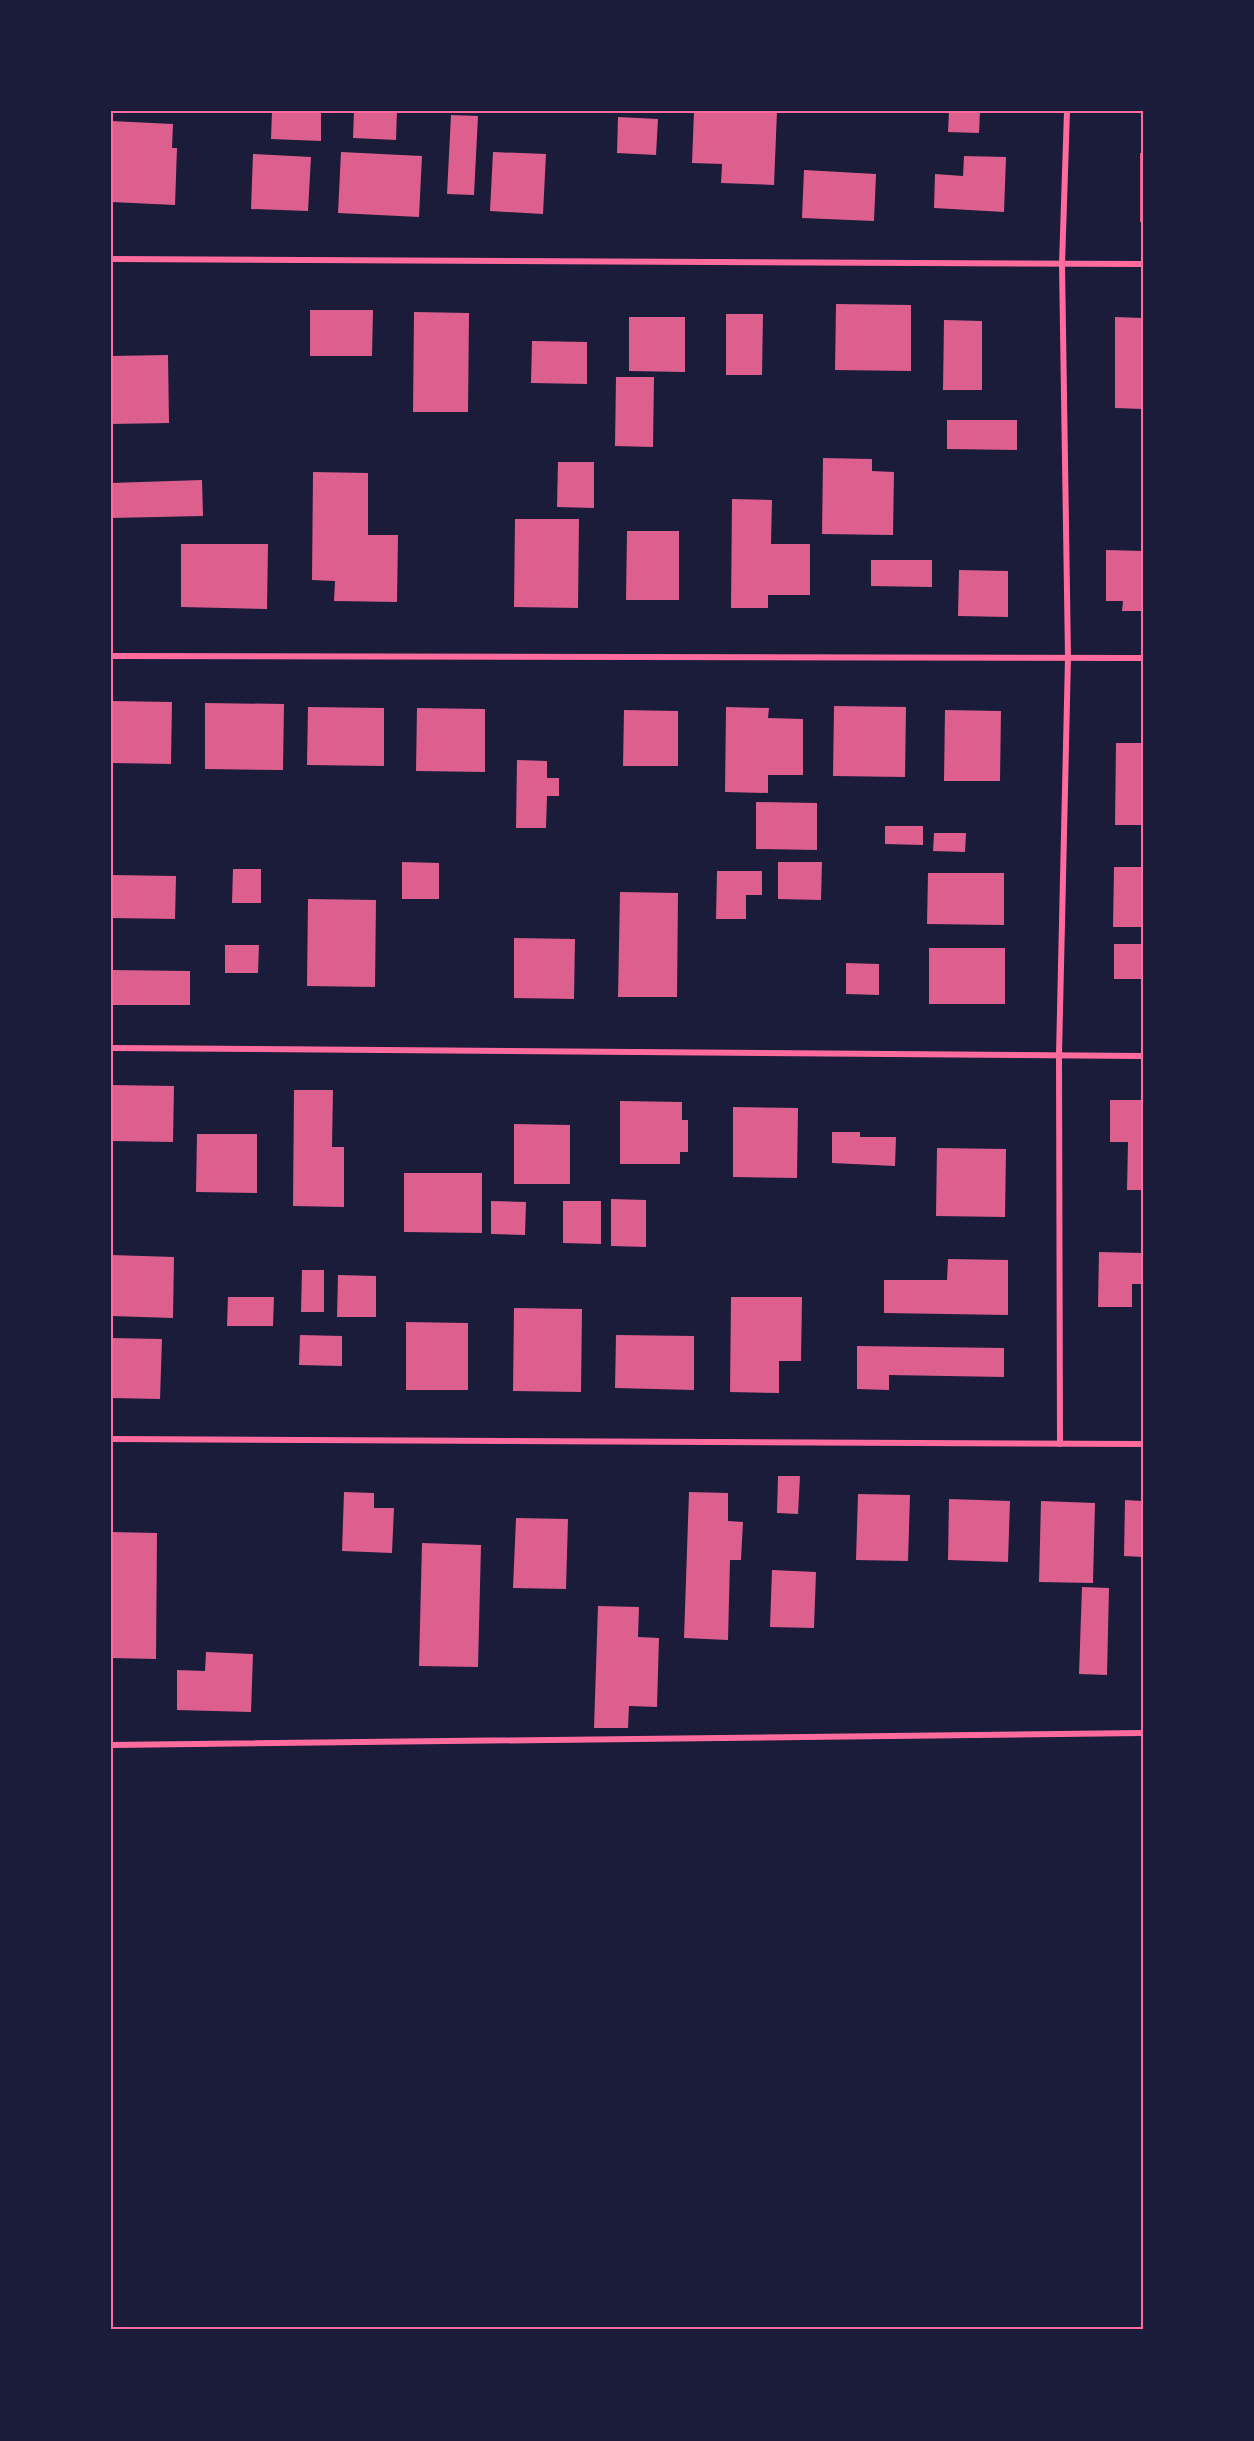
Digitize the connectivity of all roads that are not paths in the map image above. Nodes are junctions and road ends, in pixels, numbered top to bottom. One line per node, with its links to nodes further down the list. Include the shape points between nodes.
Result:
1 (1067, 111): 3 (street)
2 (111, 259): 3 (street)
3 (1062, 264): 4 (street); 6 (street)
4 (1143, 264)
5 (111, 656): 6 (street)
6 (1068, 657): 7 (street); 9 (street)
7 (1143, 658)
8 (111, 1048): 9 (street)
9 (1059, 1055): 10 (street); 12 (street)
10 (1143, 1056)
11 (111, 1439): 12 (street)
12 (1060, 1444): 13 (street)
13 (1143, 1444)
14 (1143, 1733): 15 (street)
15 (111, 1745)

